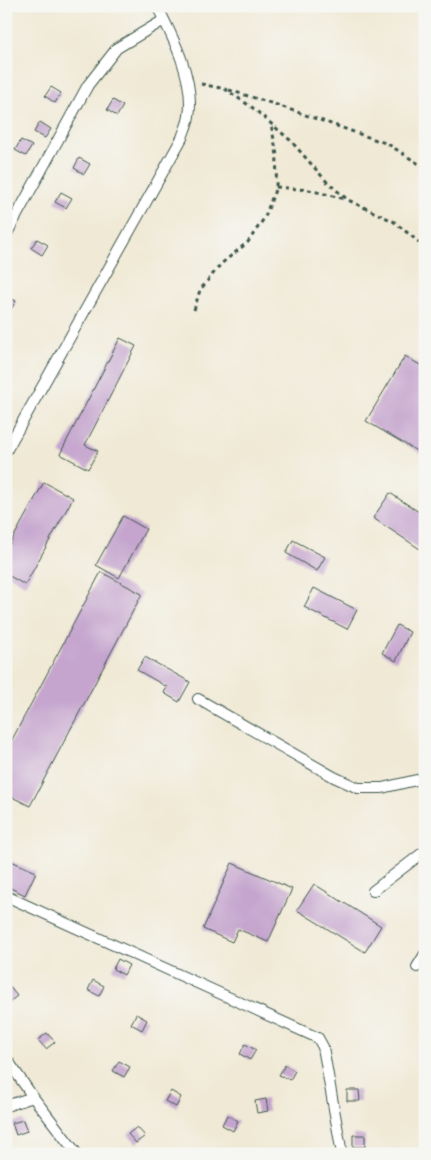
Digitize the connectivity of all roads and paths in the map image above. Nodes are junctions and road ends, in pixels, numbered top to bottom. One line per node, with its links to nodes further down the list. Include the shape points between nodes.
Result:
1 (157, 6): 2 (lane)
2 (164, 20): 3 (lane); 9 (lane, via 117,48 88,85)
3 (187, 81): 4 (path); 12 (lane, via 189,116 182,138)
4 (224, 89): 5 (path); 6 (path, via 388,144)
5 (271, 123): 7 (path, via 277,155); 8 (path)
6 (425, 168)
7 (276, 186): 8 (path); 11 (path, via 265,217 248,242 221,264 200,290)
8 (348, 200): 10 (path, via 393,221)
9 (6, 235)
10 (425, 247)
11 (194, 310)
12 (6, 452)
13 (198, 699): 14 (lane, via 334,778 358,788 382,788)
14 (425, 778)
15 (425, 851): 16 (lane)
16 (373, 891)
17 (6, 896): 24 (lane, via 318,1038 323,1047)
18 (425, 954): 19 (lane)
19 (417, 966)
20 (6, 1058): 21 (lane)
21 (33, 1097): 22 (lane); 23 (lane)
22 (6, 1106)
23 (76, 1154)
24 (342, 1154)

